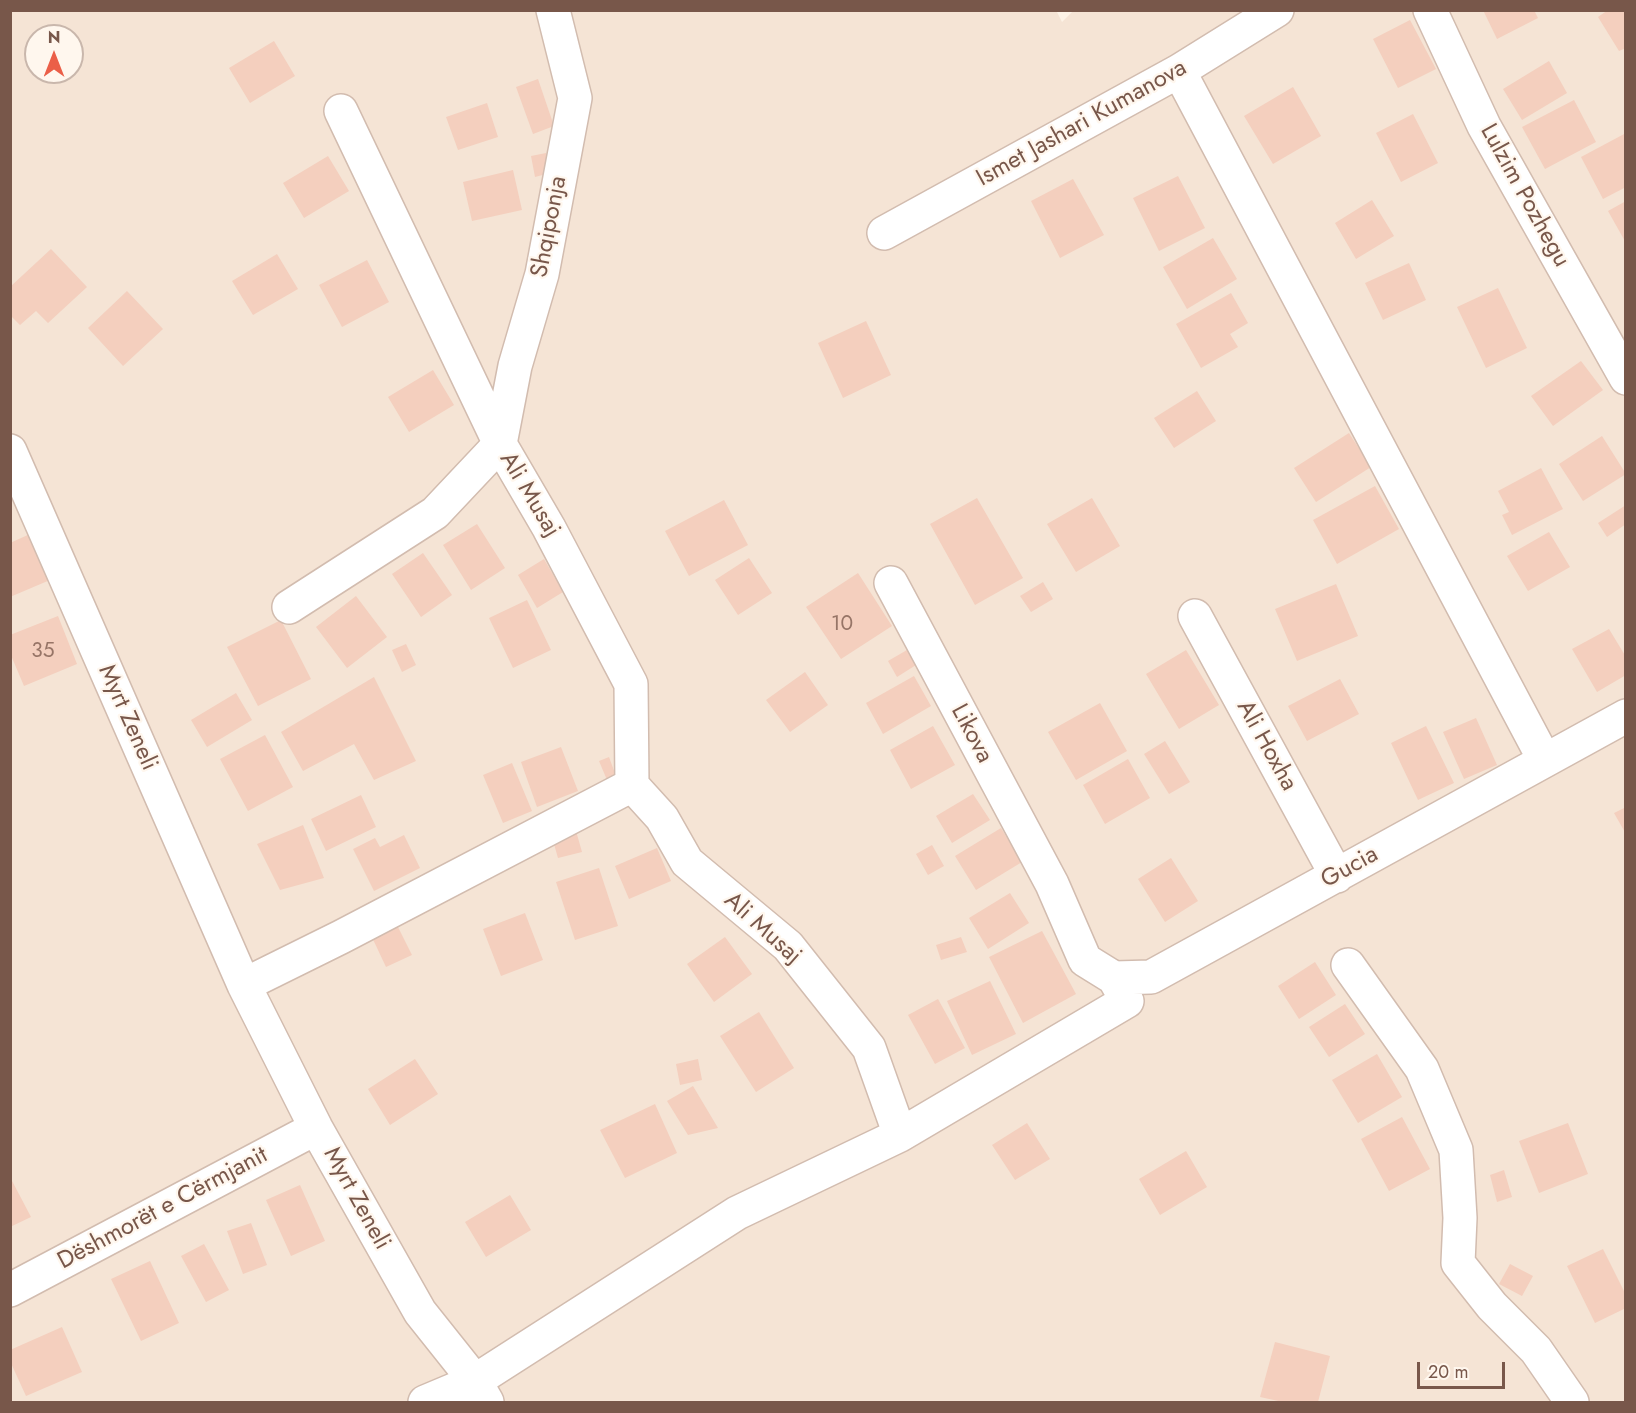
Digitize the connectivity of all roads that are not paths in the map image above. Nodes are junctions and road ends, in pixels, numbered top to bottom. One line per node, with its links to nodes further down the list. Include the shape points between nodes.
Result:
1 (553, 10): 8 (street, Shqiponja, via 575,98 542,274 515,366)
2 (1277, 10): 4 (street, Ismet Jashari Kumanova)
3 (1430, 10): 7 (street, Lulzim Pozhegu, via 1484,126)
4 (1179, 71): 6 (street, Ismet Jashari Kumanova); 14 (street)
5 (341, 111): 8 (street)
6 (885, 233)
7 (1626, 378)
8 (500, 444): 11 (street, Ali Musaj, via 435,513); 15 (street, Ali Musaj, via 631,684)
9 (10, 451): 19 (street, Myrt Zeneli)
10 (891, 583): 18 (street, Likova, via 1052,884 1085,960)
11 (289, 607)
12 (1196, 616): 16 (street, Ali Hoxha)
13 (1626, 716): 14 (street, Gucia)
14 (1544, 759): 16 (street, Gucia)
15 (632, 785): 19 (street); 21 (street, Ali Musaj, via 662,818 687,862 788,946 869,1048)
16 (1337, 876): 18 (street, Gucia, via 1151,977)
17 (1348, 965): 25 (street, via 1422,1069 1455,1150 1460,1218 1458,1263 1492,1306 1536,1350)
18 (1114, 978): 21 (street, via 1127,1001)
19 (244, 985): 20 (street, Myrt Zeneli)
20 (316, 1128): 22 (street, Dëshmorët e Cërmjanit); 23 (street, Myrt Zeneli, via 420,1312)
21 (900, 1135): 23 (street, via 737,1213)
22 (10, 1290)
23 (481, 1392): 24 (street)
24 (425, 1402)
25 (1572, 1402)

